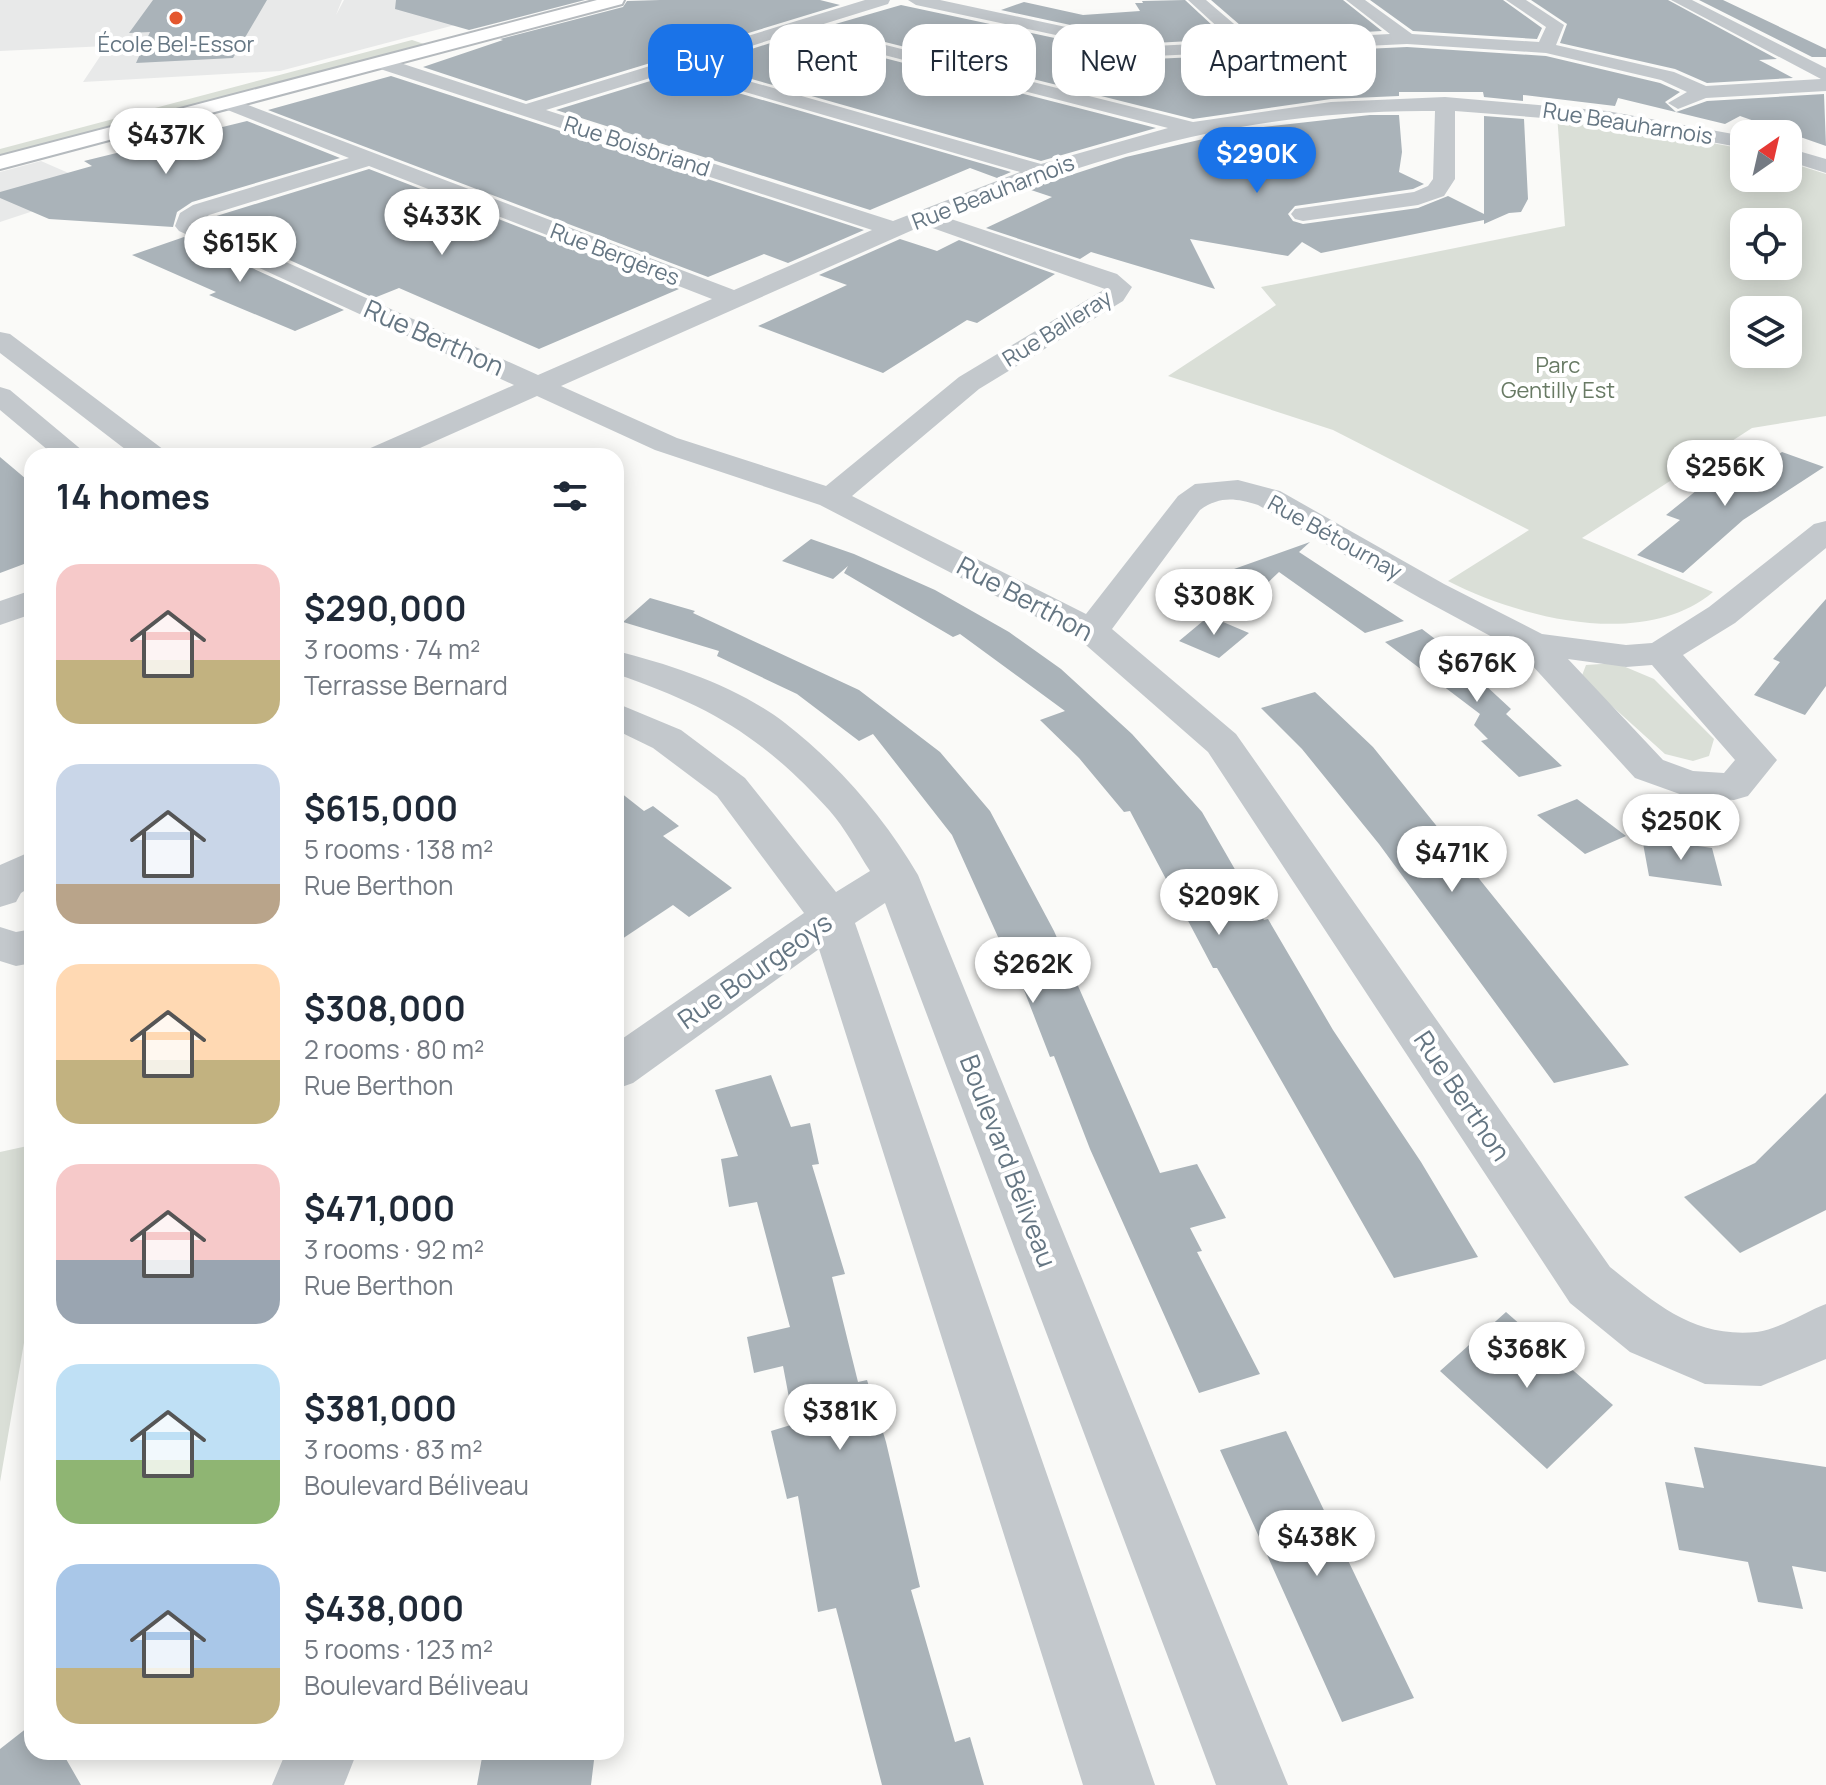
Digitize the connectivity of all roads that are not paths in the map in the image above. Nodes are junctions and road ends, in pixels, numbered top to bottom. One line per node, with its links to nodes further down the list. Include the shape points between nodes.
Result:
1 (550, 0): 28 (main road)
2 (616, 0): 16 (main road)
3 (882, 0): 9 (street)
4 (916, 0): 15 (street, via 1154,51)
5 (1196, 0): 10 (street)
6 (1354, 0): 11 (street)
7 (1514, 0): 13 (street, via 1555,25)
8 (1679, 0): 18 (street)
9 (805, 24)
10 (1224, 24)
11 (1407, 39): 12 (street); 13 (street)
12 (1376, 40)
13 (1546, 48): 21 (street, via 1667,76)
14 (886, 50): 26 (street)
15 (1181, 50)
16 (381, 63): 22 (main road); 24 (street, Rue Boisbriand)
17 (648, 73): 24 (street)
18 (1826, 75)
19 (1826, 85): 21 (street)
20 (753, 88): 33 (street)
21 (1703, 92): 25 (street, via 1674,105)
22 (227, 103): 30 (street, Rue Bergères); 31 (main road)
23 (1445, 103): 25 (street, Rue Beauharnois); 26 (street, Rue Beauharnois, via 1315,110); 34 (street, via 1444,179 1436,191)
24 (526, 110): 36 (street, Rue Boisbriand)
25 (1655, 123): 27 (street, Rue Beauharnois)
26 (1194, 128): 33 (street, Rue Beauharnois)
27 (1730, 139)
28 (0, 143)
29 (1802, 158): 32 (street)
30 (368, 159): 37 (street, Rue Bergères); 39 (street, Rue Berthon, via 201,210 188,218 187,226)
31 (0, 163)
32 (1826, 166)
33 (1037, 170): 35 (street, Rue Beauharnois)
34 (1303, 214)
35 (923, 217): 36 (street, Rue Beauharnois); 47 (street, Rue Balleray, via 1119,287 1114,296 969,383)
36 (893, 229): 37 (street, Rue Beauharnois)
37 (734, 299): 39 (street, Rue Beauharnois)
38 (0, 340): 41 (street)
39 (539, 386): 46 (street, Rue Beauharnois); 47 (street, Rue Berthon, via 666,444)
40 (0, 396): 42 (street)
41 (80, 401): 42 (street); 45 (street)
42 (28, 419): 43 (street); 44 (street)
43 (0, 429)
44 (64, 448)
45 (142, 448)
46 (396, 448)
47 (831, 498): 51 (street, Rue Berthon)
48 (1826, 531): 53 (street, Rue Bétournay, via 1722,615)
49 (24, 604): 50 (street)
50 (0, 614)
51 (1092, 631): 52 (street, Rue Bétournay, via 1189,503 1206,491 1238,489 1269,498); 63 (street, Rue Berthon, via 1222,743 1590,1285 1650,1333 1705,1357 1761,1359)
52 (1533, 644): 53 (street, Rue Bétournay, via 1626,656); 53 (street, Rue Bétournay, via 1649,769 1688,784 1734,787 1757,760)
53 (1661, 653)
54 (624, 665): 57 (street, Boulevard Béliveau, via 723,703 770,731 845,802)
55 (624, 719): 59 (street, via 667,739 731,787)
56 (24, 871): 58 (street)
57 (896, 875): 59 (street, Rue Bourgeoys); 67 (street, Boulevard Béliveau)
58 (0, 891)
59 (831, 917): 62 (street, Rue Bourgeoys); 66 (street)
60 (0, 944): 61 (street)
61 (24, 948)
62 (624, 1063)
63 (1826, 1331)
64 (319, 1760): 65 (street)
65 (308, 1785)
66 (1119, 1785)
67 (1252, 1785)

